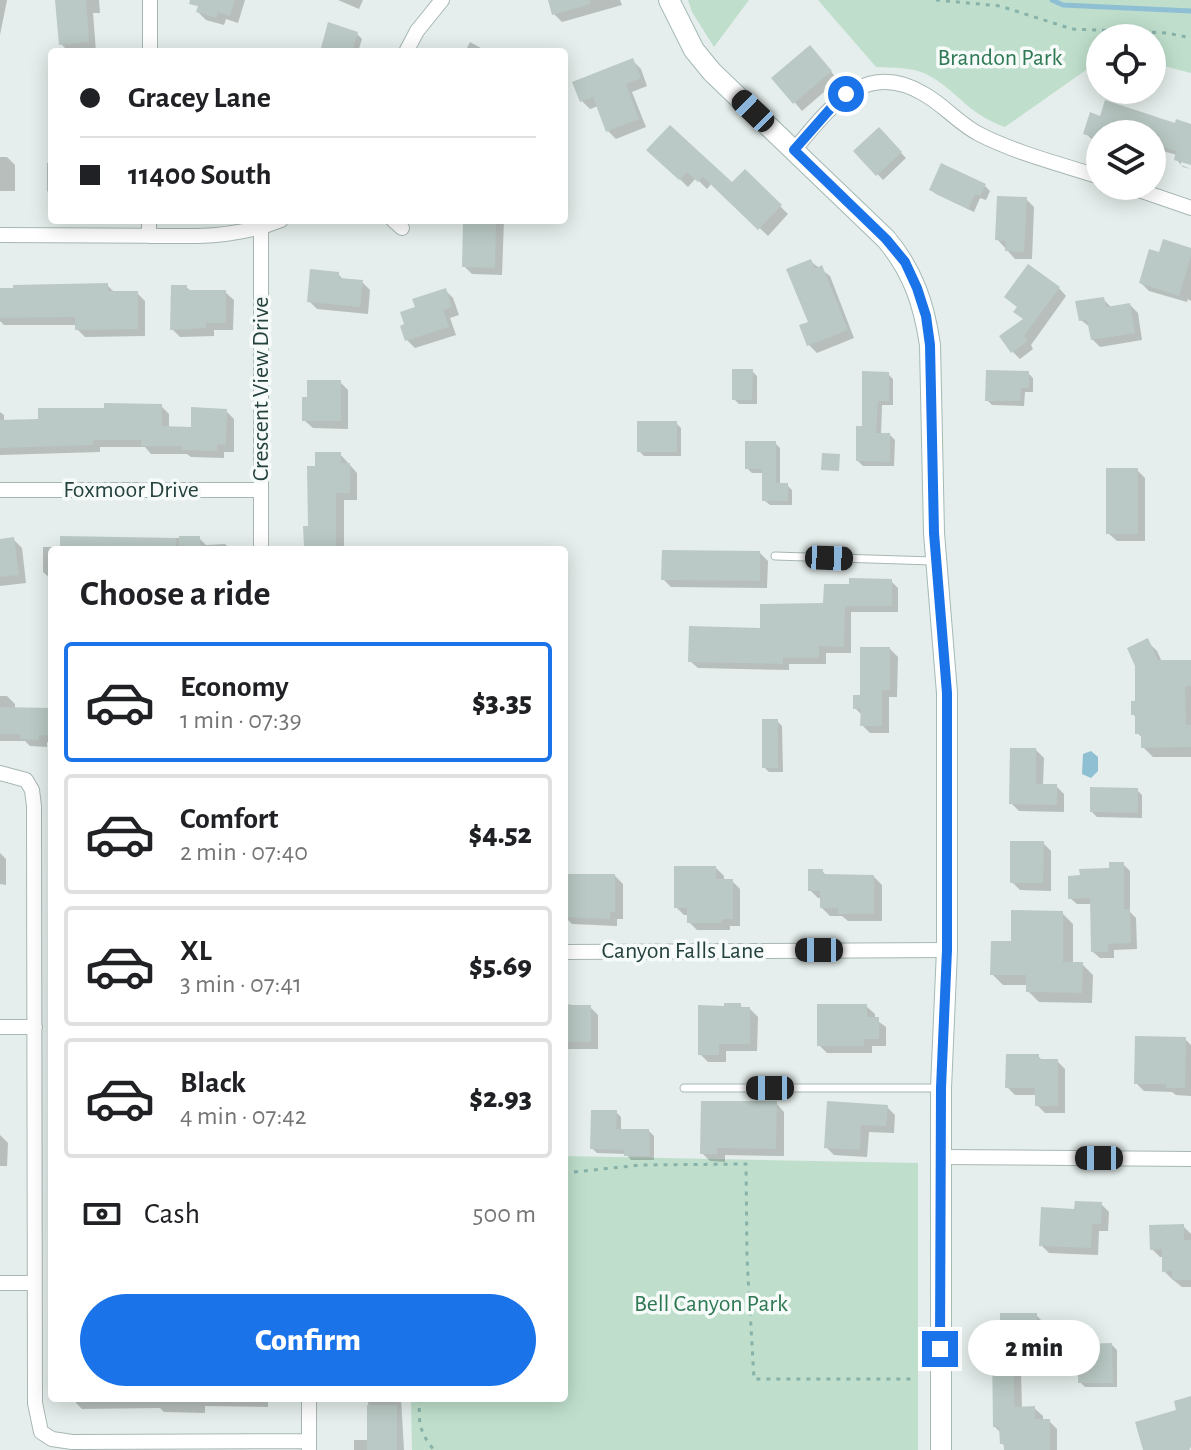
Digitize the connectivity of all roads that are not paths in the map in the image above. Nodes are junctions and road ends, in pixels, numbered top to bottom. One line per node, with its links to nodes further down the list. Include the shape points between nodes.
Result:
1 (150, 0): 4 (street)
2 (442, 0): 5 (street)
3 (669, 0): 6 (street, via 694,50 712,72)
4 (150, 48)
5 (408, 48)
6 (794, 150): 7 (street, via 846,94 864,84 885,82 926,95 989,139); 19 (street, via 886,239 917,288 930,345)
7 (1086, 172)
8 (1166, 199): 9 (street)
9 (1191, 208)
10 (149, 224): 14 (street)
11 (271, 224): 12 (street)
12 (261, 228): 14 (street, via 225,235); 16 (street, Crescent View Drive)
13 (0, 235): 14 (street)
14 (149, 236)
15 (0, 490): 16 (street, Foxmoor Drive)
16 (261, 490): 17 (street, Crescent View Drive)
17 (261, 546)
18 (775, 556): 19 (lane)
19 (936, 561): 21 (street, via 947,693)
20 (0, 773): 24 (street, via 26,780 32,790)
21 (947, 950): 22 (street, Canyon Falls Lane); 26 (street)
22 (568, 952)
23 (0, 1027): 24 (street)
24 (35, 1027): 30 (street)
25 (684, 1088): 26 (lane)
26 (941, 1088): 27 (street)
27 (941, 1157): 28 (street); 33 (street)
28 (1191, 1159)
29 (0, 1283): 30 (street)
30 (35, 1283): 32 (street, via 35,1403 41,1432 52,1439)
31 (309, 1402): 32 (street)
32 (309, 1446)
33 (941, 1450)

